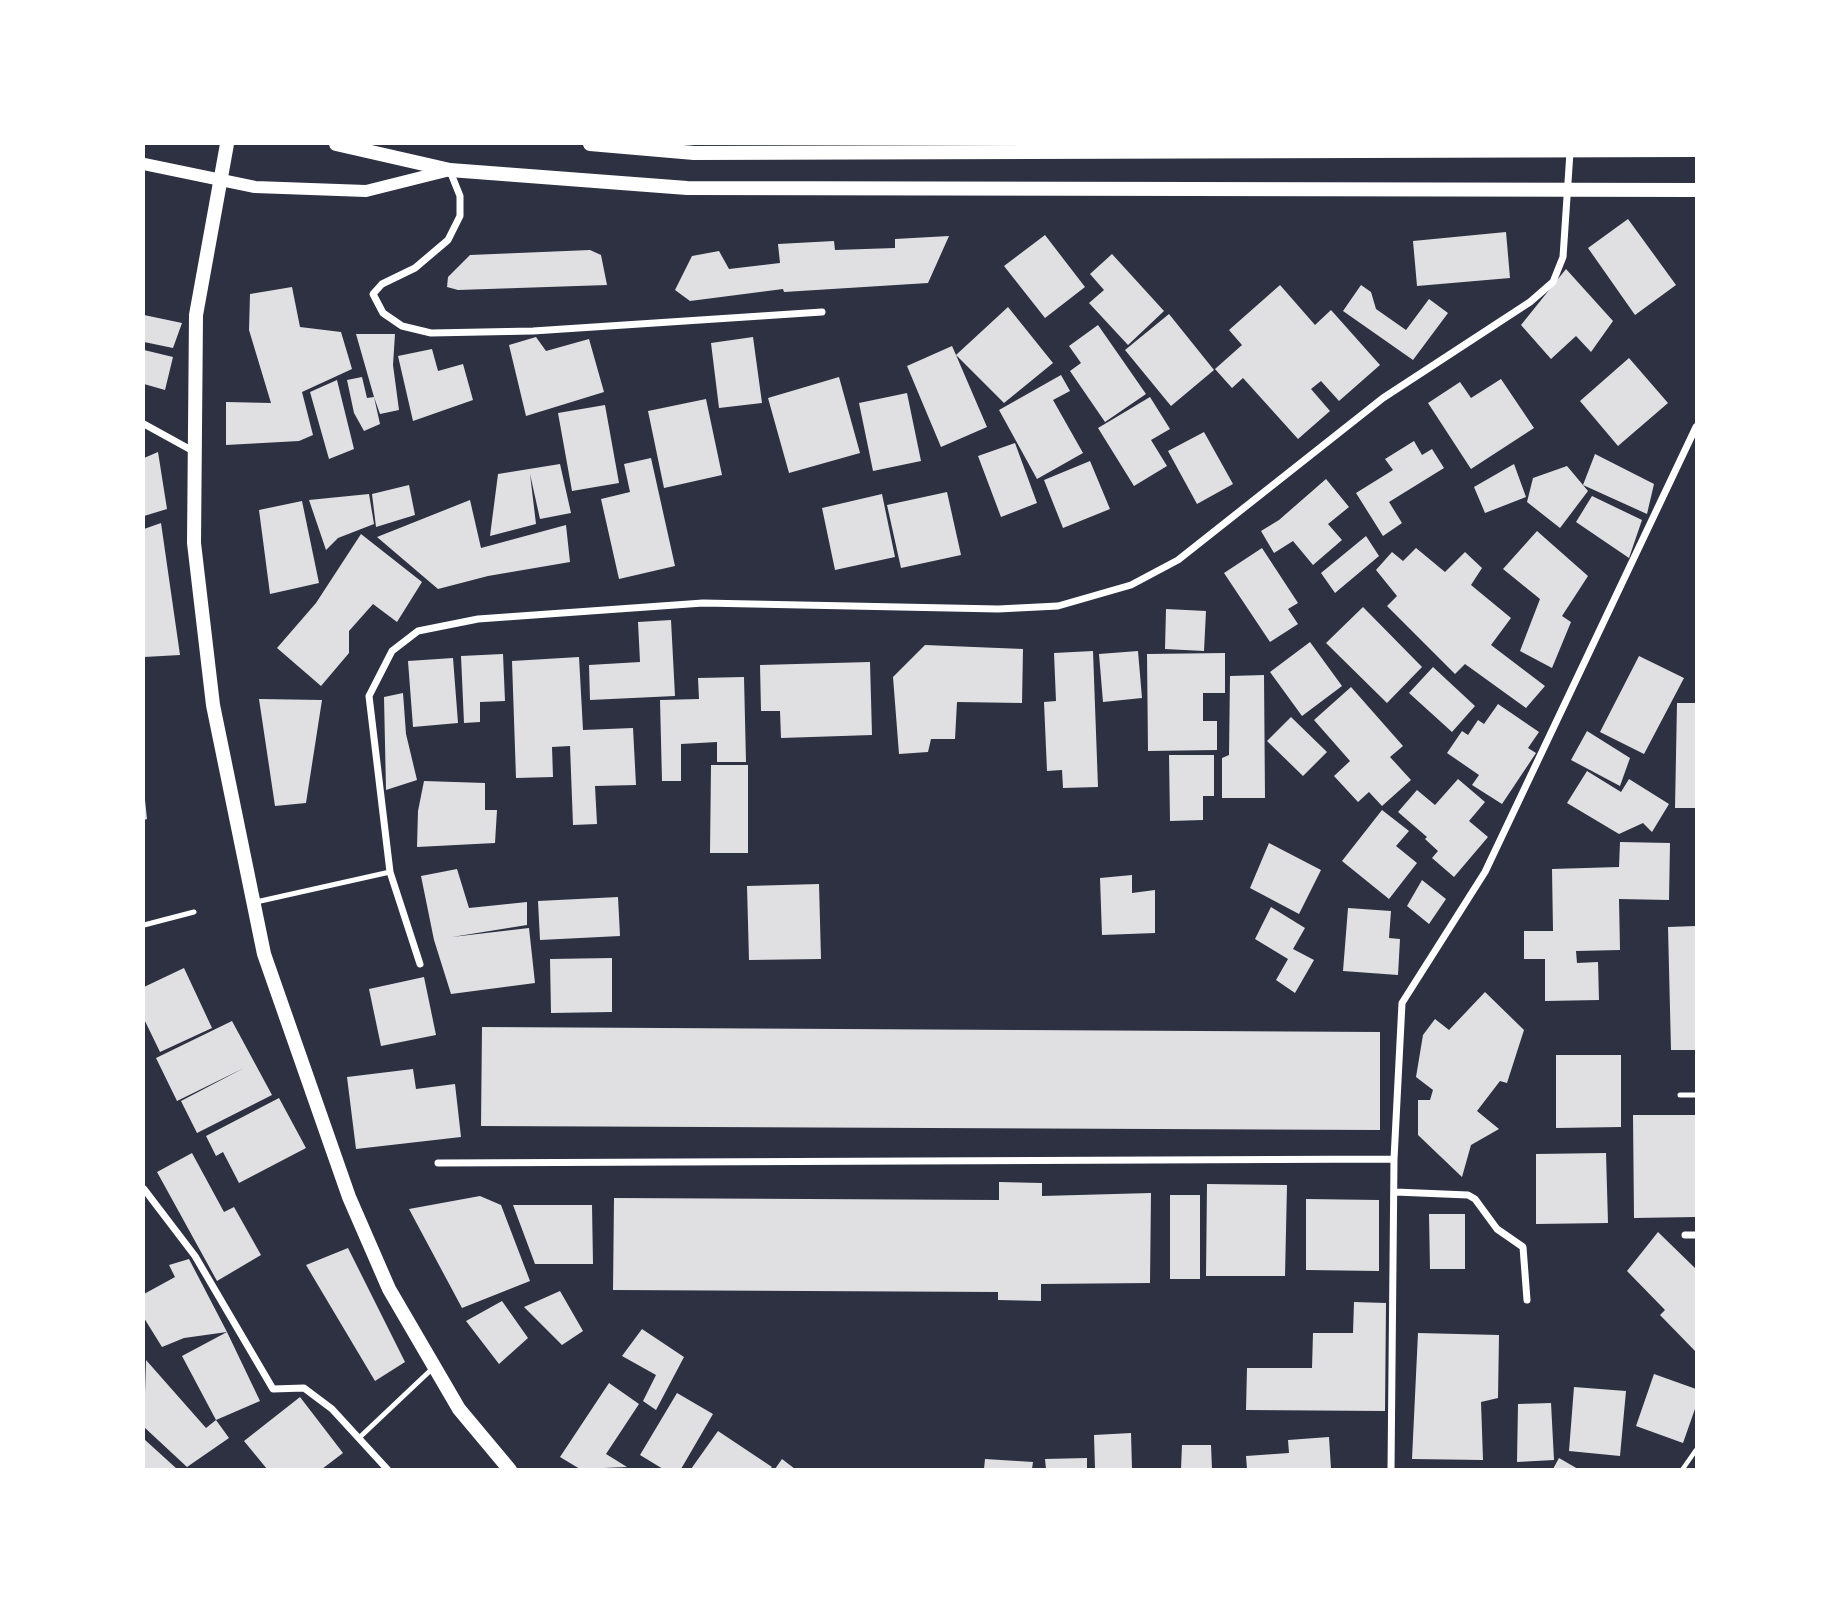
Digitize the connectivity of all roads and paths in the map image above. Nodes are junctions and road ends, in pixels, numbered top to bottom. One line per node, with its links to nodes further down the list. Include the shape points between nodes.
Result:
1 (227, 144): 14 (main road, via 196,315)
2 (336, 144): 8 (main road)
3 (590, 144): 4 (main road, via 694,153)
4 (1443, 148): 6 (main road)
5 (1696, 150): 6 (main road)
6 (1570, 152): 10 (street)
7 (144, 164): 8 (street, via 256,187 366,191)
8 (450, 170): 10 (main road, via 687,188); 11 (street, via 460,196 460,216 448,240 373,294 383,313 402,326 431,333 533,331)
9 (1696, 190): 10 (main road)
10 (1568, 192): 15 (street, via 1563,257 1553,282 1530,302 1383,398 1178,560 1131,585 1058,607 703,603 478,619 418,631 392,651 369,696)
11 (822, 312)
12 (144, 424): 14 (street)
13 (1696, 427): 22 (street, via 1485,872 1402,1003)
14 (193, 451): 16 (main road, via 194,544 213,705)
15 (390, 872): 16 (lane); 19 (street)
16 (253, 902): 29 (main road, via 264,954 349,1197 389,1289)
17 (194, 912): 18 (lane)
18 (144, 925)
19 (420, 964)
20 (1680, 1095): 21 (lane)
21 (1696, 1095)
22 (1394, 1159): 23 (street); 25 (street)
23 (438, 1163)
24 (144, 1189): 30 (street, via 195,1256 273,1389 304,1388)
25 (1395, 1192): 28 (street, via 1475,1199 1497,1229 1523,1247); 34 (street)
26 (1685, 1235): 27 (street)
27 (1696, 1235)
28 (1527, 1300)
29 (433, 1368): 30 (lane); 33 (main road, via 459,1409)
30 (360, 1437): 32 (street)
31 (1696, 1450): 35 (path)
32 (388, 1469)
33 (510, 1469)
34 (1391, 1469)
35 (1682, 1469)

